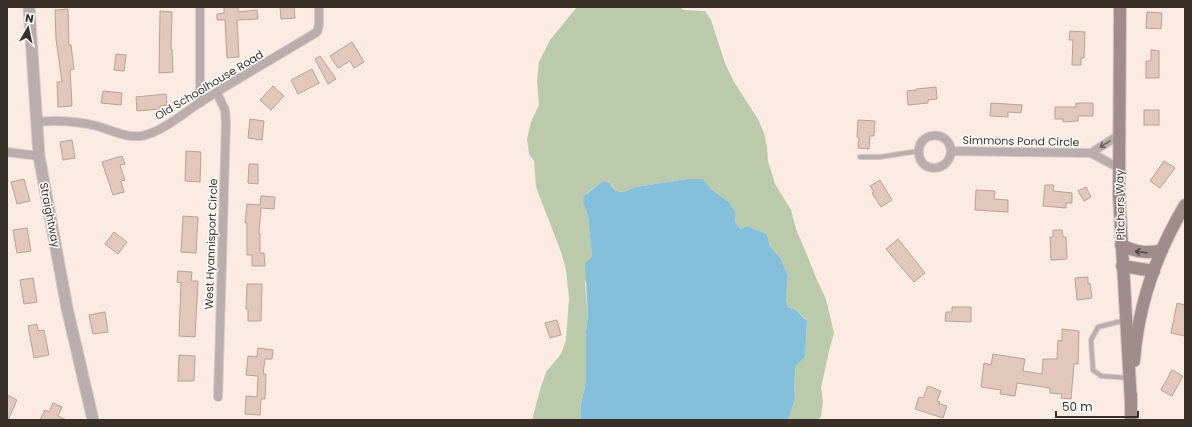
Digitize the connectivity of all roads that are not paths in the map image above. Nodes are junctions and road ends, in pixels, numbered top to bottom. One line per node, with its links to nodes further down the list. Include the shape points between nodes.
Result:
1 (29, 7): 7 (street, Straightway)
2 (200, 7): 6 (street)
3 (319, 7): 5 (street, Old Schoolhouse Road, via 317,32)
4 (1120, 7): 8 (main road, Pitchers Way)
5 (217, 93): 6 (street, Old Schoolhouse Road); 23 (street, West Hyannisport Circle, via 225,110 226,122)
6 (200, 103): 7 (street, Old Schoolhouse Road, via 171,122 141,136 66,121)
7 (36, 122): 13 (street, Straightway)
8 (1120, 135): 12 (street, Simmons Pond Circle, one-way to 12); 15 (main road, Pitchers Way)
9 (919, 150): 10 (street, Simmons Pond Circle, via 924,140 930,136 937,136 946,140); 10 (street, Simmons Pond Circle, via 922,162 928,167 935,168 948,162); 14 (lane, via 880,157)
10 (952, 151): 12 (street, Simmons Pond Circle)
11 (7, 152): 13 (street)
12 (1091, 153): 15 (street, Simmons Pond Circle)
13 (39, 156): 25 (street, Straightway, via 67,308)
14 (860, 157)
15 (1119, 168): 17 (main road, Pitchers Way)
16 (1183, 211): 18 (main road)
17 (1121, 245): 18 (main road, one-way to 17, via 1143,253); 19 (main road, Pitchers Way)
18 (1162, 250): 20 (main road)
19 (1122, 266): 20 (main road); 21 (main road, Pitchers Way)
20 (1154, 271): 24 (main road, via 1135,347)
21 (1126, 320): 22 (main road, Pitchers Way); 22 (lane, via 1098,327 1091,340 1093,370 1101,376)
22 (1129, 378): 24 (main road, Pitchers Way)
23 (218, 397)
24 (1131, 403): 26 (main road)
25 (92, 420)
26 (1131, 420)

